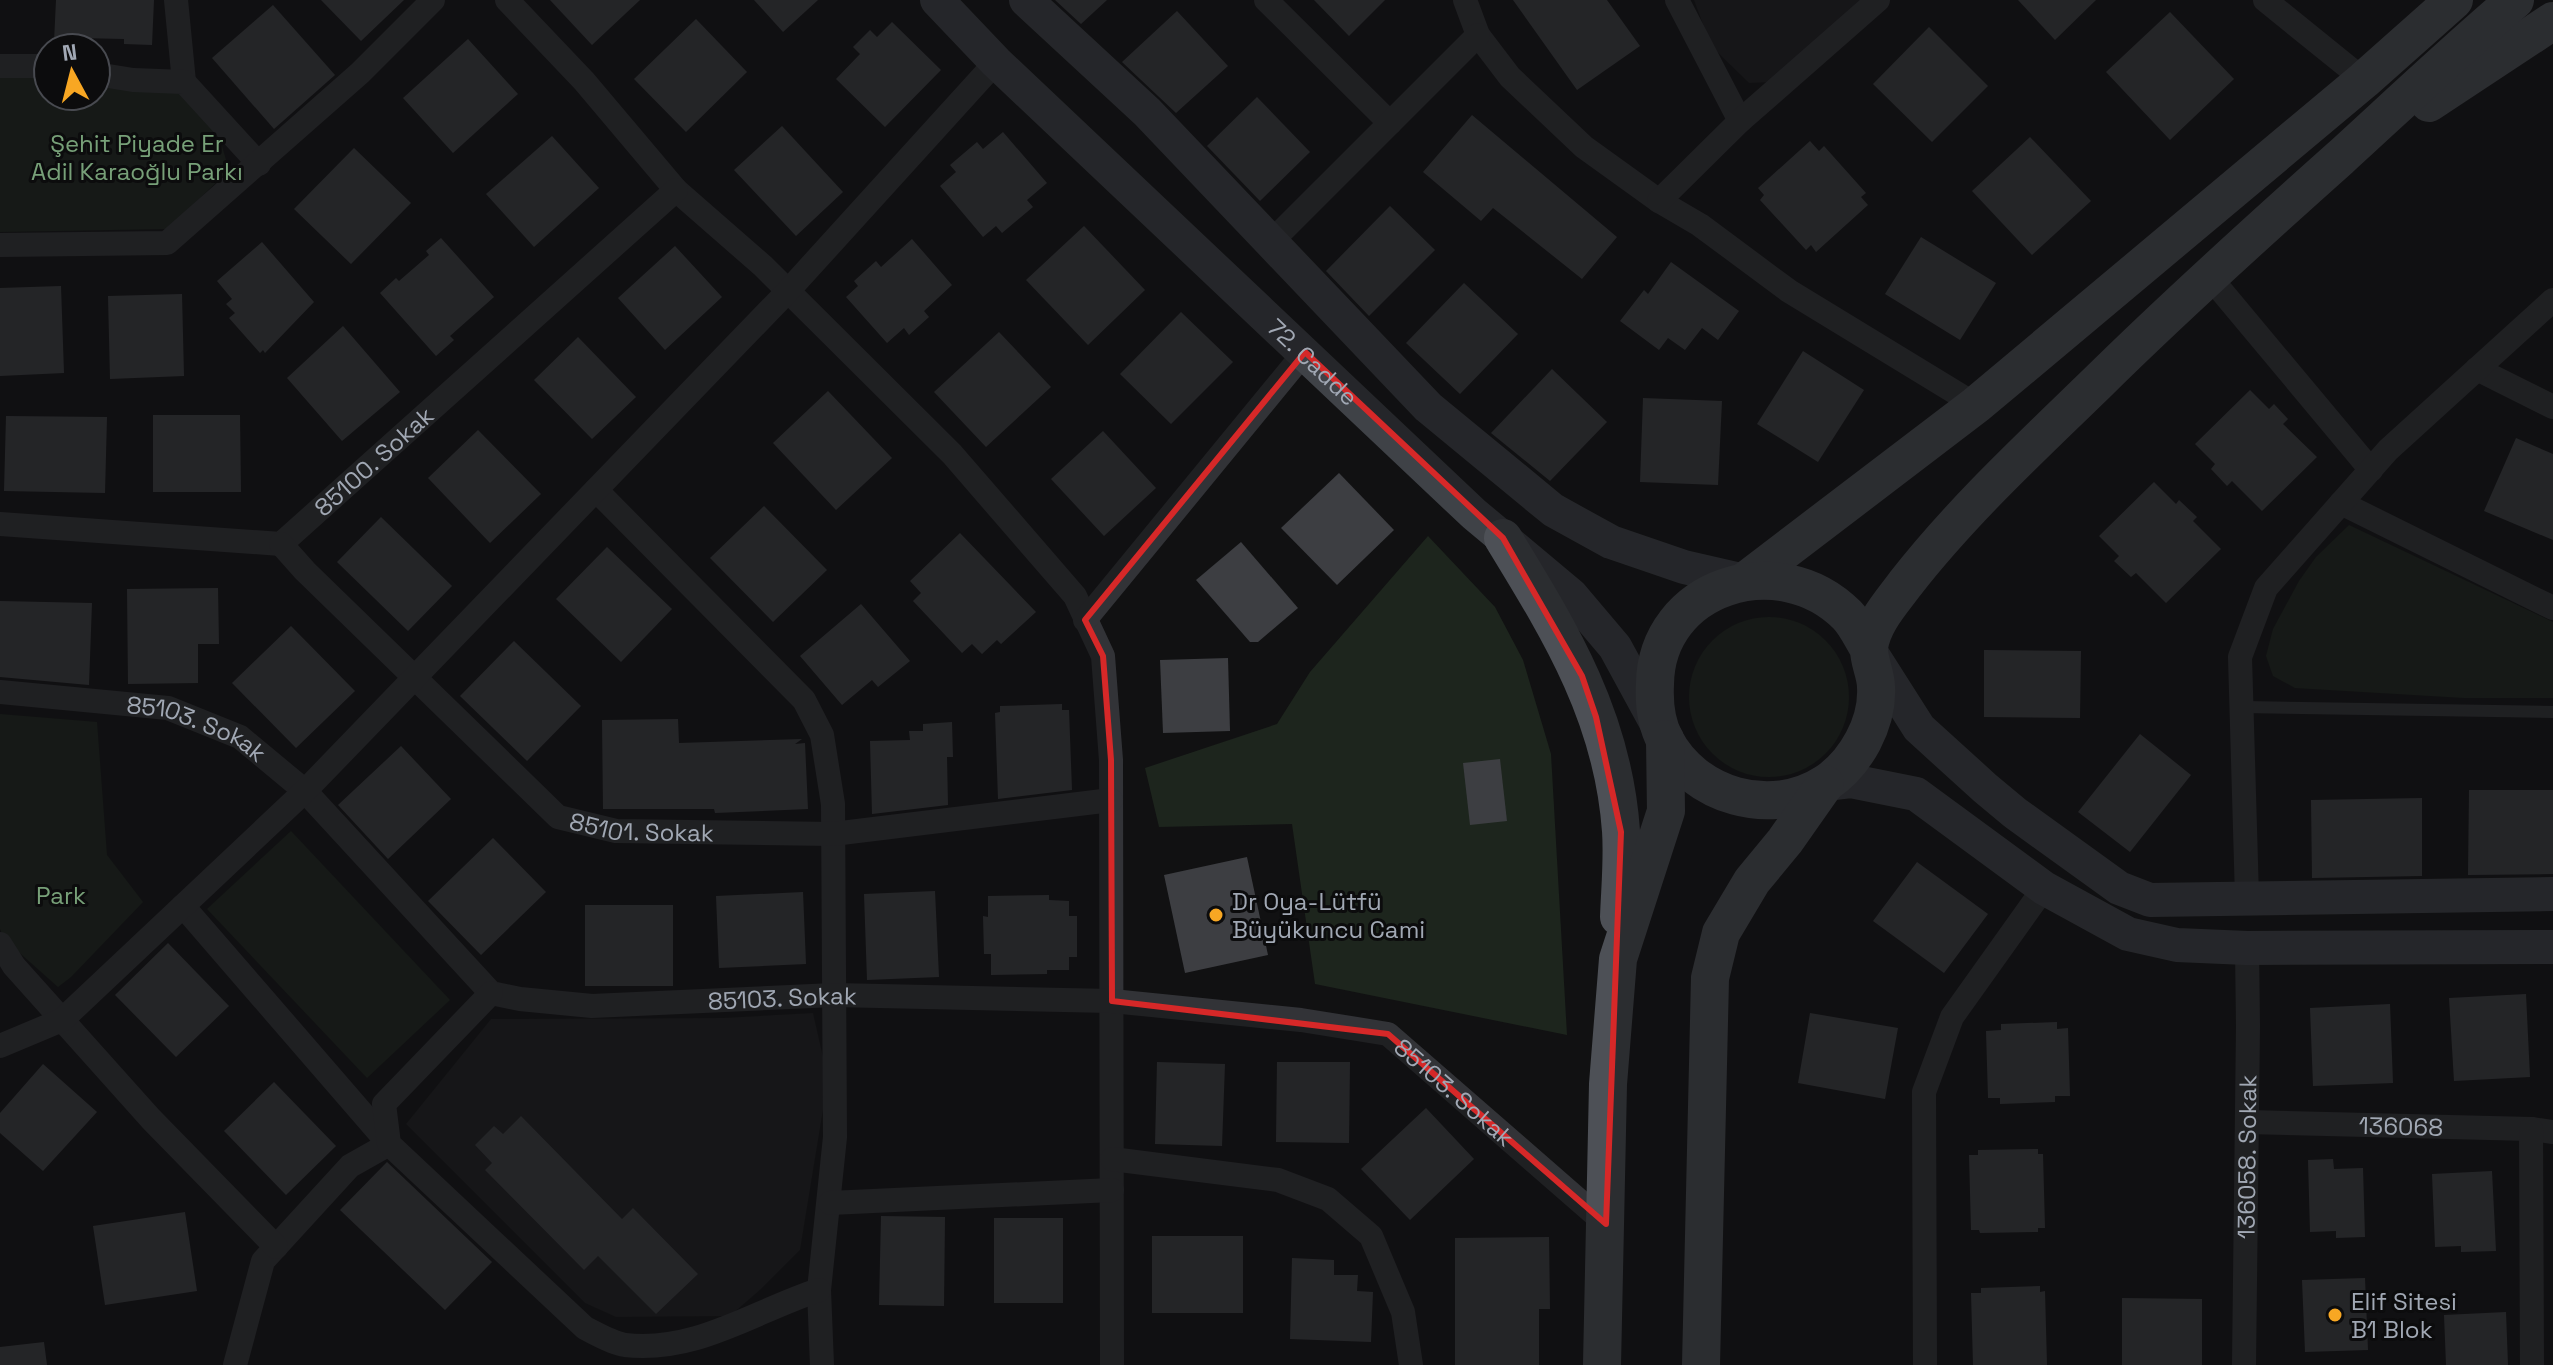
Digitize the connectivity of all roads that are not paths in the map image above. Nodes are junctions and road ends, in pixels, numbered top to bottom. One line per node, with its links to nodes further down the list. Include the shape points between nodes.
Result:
1 (176, 0): 21 (street)
2 (433, 0): 24 (street)
3 (507, 0): 26 (street)
4 (937, 0): 16 (main road, 72. Cadde)
5 (1026, 0): 28 (main road, via 1147,112)
6 (1266, 0): 23 (street)
7 (1465, 0): 15 (street)
8 (1677, 0): 22 (street)
9 (1878, 0): 22 (street)
10 (2265, 0): 20 (street)
11 (2422, 0): 20 (main road)
12 (2454, 0): 20 (main road)
13 (2515, 0): 25 (main road)
14 (2553, 21): 25 (main road)
15 (1478, 35): 23 (street); 27 (street, via 1510,77 1584,147)
16 (996, 62): 31 (street); 33 (main road, 72. Cadde)
17 (0, 66): 18 (street)
18 (32, 66)
19 (112, 77): 21 (street)
20 (2364, 80): 35 (main road)
21 (184, 82): 24 (street)
22 (1740, 121): 27 (street)
23 (1390, 123): 28 (street)
24 (259, 164): 29 (street, via 167,243)
25 (2326, 170): 30 (main road)
26 (676, 190): 31 (street); 42 (street, 85100. Sokak)
27 (1659, 201): 35 (street, via 1789,291)
28 (1271, 242): 43 (main road, via 1428,407 1553,510 1611,542)
29 (0, 245)
30 (2209, 276): 37 (street); 46 (main road, via 2015,464 1922,563 1880,618)
31 (788, 291): 38 (street); 45 (street, via 952,454 1075,596)
32 (2553, 300): 34 (street)
33 (1305, 352): 41 (main road, 72. Cadde); 45 (street)
34 (2477, 369): 36 (street); 37 (street)
35 (1976, 405): 43 (main road)
36 (2553, 407)
37 (2371, 470): 39 (street)
38 (596, 490): 47 (street); 55 (street, via 804,700 822,735)
39 (2341, 503): 44 (street); 49 (street, via 2266,588 2240,657)
40 (0, 524): 42 (street)
41 (1503, 538): 51 (main road, 72. Cadde, via 1597,623); 63 (main road, via 1582,676 1608,751 1621,832)
42 (281, 544): 47 (street, 85101. Sokak)
43 (1745, 581): 46 (main road, via 1783,581 1819,593 1849,617); 51 (main road, via 1713,592 1685,612 1665,640 1655,672 1654,706)
44 (2553, 608)
45 (1085, 620): 54 (street, via 1103,656)
46 (1869, 649): 52 (main road, via 1876,687 1871,724 1853,758); 58 (main road, via 1919,728 2015,813 2119,888 2150,900)
47 (416, 679): 53 (street); 55 (street, 85101. Sokak, via 558,817 616,831)
48 (0, 692): 53 (street, 85103. Sokak, via 168,708 240,737)
49 (2242, 707): 50 (lane); 58 (street)
50 (2553, 712)
51 (1665, 739): 52 (main road, via 1686,769 1717,791 1753,801 1791,798); 63 (main road, via 1666,811)
52 (1825, 784): 56 (main road, via 1851,781 1916,794); 83 (main road, via 1752,881 1721,933 1710,978)
53 (305, 791): 59 (street); 64 (street, 85103. Sokak)
54 (1111, 800): 55 (street, 85101. Sokak); 66 (street)
55 (833, 834): 65 (street)
56 (2044, 888): 62 (main road, via 2128,934 2177,945); 84 (street, via 1952,1017 1924,1092)
57 (2553, 894): 58 (main road)
58 (2247, 897)
59 (183, 906): 67 (street); 71 (street)
60 (0, 944): 67 (street)
61 (2553, 947): 62 (main road)
62 (2247, 948): 69 (street, 136058. Sokak)
63 (1618, 959): 75 (main road, via 1608,1084)
64 (491, 993): 65 (street, 85103. Sokak, via 592,1006); 71 (street, via 384,1104)
65 (834, 995): 66 (street, 85103. Sokak); 74 (street)
66 (1112, 1001): 72 (street); 75 (street, 85103. Sokak, via 1388,1034)
67 (62, 1020): 68 (street); 76 (street)
68 (0, 1046)
69 (2247, 1122): 70 (street, 136068); 85 (street, 136058. Sokak)
70 (2542, 1130): 86 (street)
71 (389, 1144): 76 (street, via 350,1166); 77 (street, via 585,1328 622,1345 691,1341)
72 (1112, 1159): 73 (street); 81 (street, via 1278,1180 1328,1199 1371,1236 1403,1312)
73 (1112, 1190): 74 (street); 80 (street)
74 (830, 1203): 77 (street)
75 (1606, 1224): 82 (main road)
76 (276, 1247): 78 (street, via 263,1261)
77 (819, 1290): 79 (street)
78 (235, 1365)
79 (822, 1365)
80 (1112, 1365)
81 (1411, 1365)
82 (1602, 1365)
83 (1701, 1365)
84 (1925, 1365)
85 (2244, 1365)
86 (2532, 1365)

